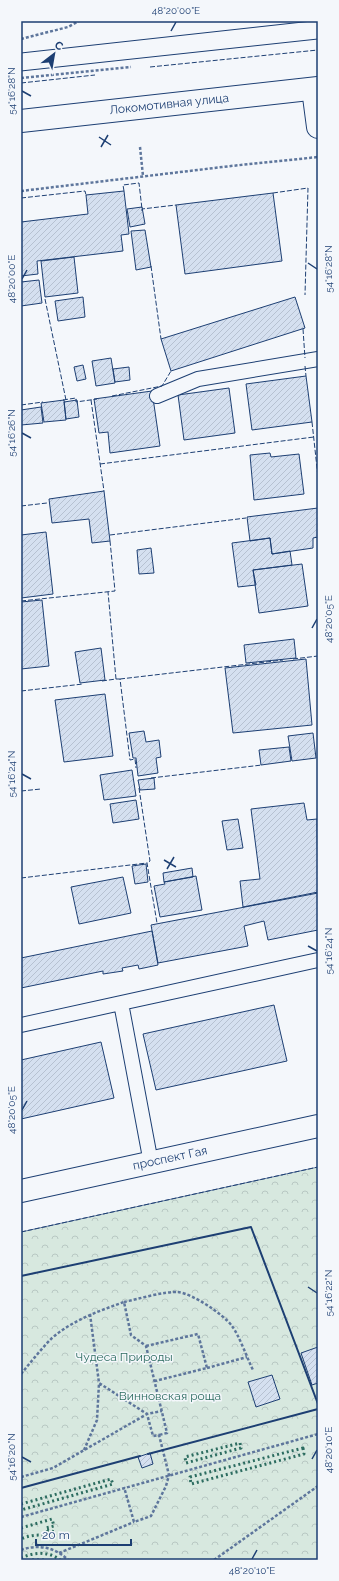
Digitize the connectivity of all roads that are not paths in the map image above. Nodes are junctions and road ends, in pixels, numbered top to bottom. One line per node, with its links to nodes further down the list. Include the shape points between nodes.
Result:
1 (316, 88): 2 (main road, Локомотивная улица); 3 (main road)
2 (21, 121)
3 (318, 127)
4 (318, 359): 5 (lane, via 198,379)
5 (157, 396)
6 (318, 960): 7 (lane)
7 (121, 1003): 8 (lane); 10 (lane)
8 (21, 1025)
9 (318, 1126): 10 (main road, проспект Гая)
10 (151, 1163): 11 (main road, проспект Гая)
11 (21, 1191)

